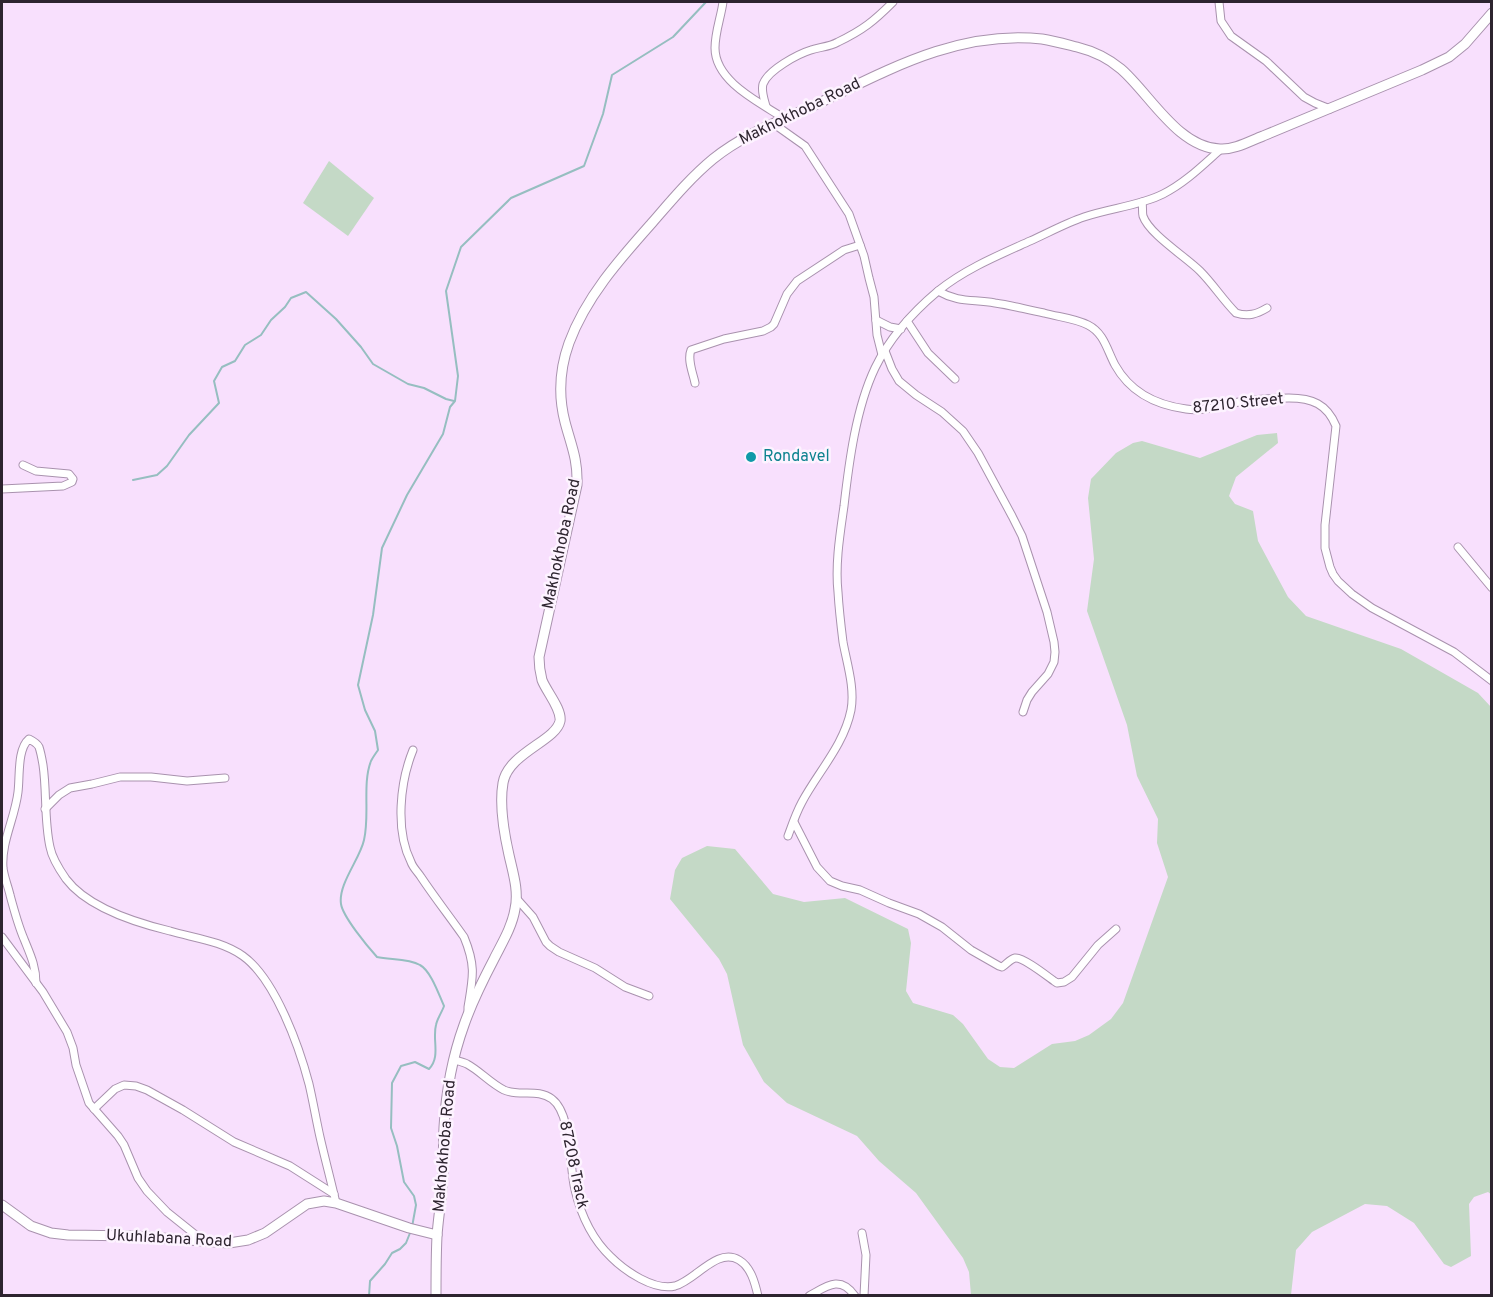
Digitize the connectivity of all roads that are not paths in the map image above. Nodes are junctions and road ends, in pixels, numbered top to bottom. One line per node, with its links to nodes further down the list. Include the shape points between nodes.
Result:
1 (723, 2): 5 (street, via 715,43 719,67 737,87)
2 (893, 2): 5 (street, via 866,28 834,44 801,53 774,70 762,87)
3 (1219, 2): 6 (street, via 1221,21 1231,36 1304,97)
4 (1491, 13): 6 (street, via 1449,57)
5 (766, 106): 7 (street)
6 (1330, 109): 9 (street, via 1244,144)
7 (785, 119): 8 (street, Makhokhoba Road); 9 (street, Makhokhoba Road, via 916,57 947,47 1000,38 1044,39 1103,56 1122,69 1186,137)
8 (774, 124): 11 (street, via 805,146 849,214); 31 (street, Makhokhoba Road, via 734,144 693,176 610,271 570,341 562,367 560,396 576,459 577,485 539,657 542,679 560,722 516,761 503,779 501,790)
9 (1221, 149): 10 (street, via 1171,189)
10 (1142, 202): 12 (street, via 1077,220 973,268); 13 (street, via 1144,218 1153,230 1196,266 1236,313 1251,315)
11 (860, 245): 14 (street); 19 (street, via 844,250 797,281 771,327 691,350 689,359)
12 (938, 291): 15 (street); 24 (street, 87210 Street, via 952,299 994,302 1087,324 1103,339 1130,385 1170,407 1195,410 1272,398 1302,398 1323,407 1336,426 1325,525 1325,548 1333,574 1372,608 1454,652)
13 (1267, 308)
14 (876, 320): 16 (street); 17 (street)
15 (907, 321): 16 (street); 18 (street, via 928,353)
16 (901, 329): 17 (street)
17 (883, 353): 25 (street, via 899,381 963,431 1022,536 1047,612 1055,652 1052,668 1032,692); 29 (street, via 873,371 855,434 841,530 837,578 850,711 838,742)
18 (955, 379)
19 (695, 383)
20 (23, 465): 21 (street, via 36,471 69,474 73,479 63,486)
21 (2, 489)
22 (1458, 547): 23 (street)
23 (1491, 588)
24 (1491, 681)
25 (1023, 712)
26 (413, 750): 36 (street, via 402,796 406,847 410,862 468,946 473,971)
27 (225, 778): 28 (street, via 187,781 120,777 70,788)
28 (45, 809): 34 (street, via 41,756 38,746 29,739 23,745 17,802 3,859 17,919 36,970); 39 (street, via 54,859 84,897 148,926 231,949 259,970 284,1014 308,1082)
29 (794, 822): 30 (street); 32 (street, via 817,867 830,881 926,917 1002,967 1018,958 1057,983 1065,982)
30 (788, 836)
31 (517, 899): 35 (street, via 550,946); 36 (street, Makhokhoba Road, via 506,936)
32 (1116, 928)
33 (2, 937): 34 (street)
34 (36, 983): 38 (street, via 67,1032 86,1096)
35 (649, 996)
36 (469, 1013): 37 (street, Makhokhoba Road)
37 (454, 1060): 42 (street, Makhokhoba Road, via 444,1125); 44 (street, 87208 Track, via 509,1092 539,1093 554,1101 565,1122 574,1188 585,1221 623,1268)
38 (94, 1109): 39 (street, via 119,1086 140,1087 234,1142 290,1166); 43 (street, via 124,1145 147,1191 177,1222)
39 (335, 1199): 42 (street, Ukuhlabana Road); 43 (street, Ukuhlabana Road, via 308,1204 248,1240)
40 (2, 1205): 43 (street, Ukuhlabana Road, via 31,1226 51,1233)
41 (862, 1233): 50 (street, via 866,1255)
42 (437, 1235): 45 (street, Makhokhoba Road)
43 (204, 1242)
44 (663, 1286): 46 (street); 47 (street, via 676,1286 727,1257 745,1265)
45 (436, 1296)
46 (667, 1296)
47 (758, 1296)
48 (808, 1296): 49 (street, via 831,1284 841,1284)
49 (855, 1296)
50 (864, 1296)

